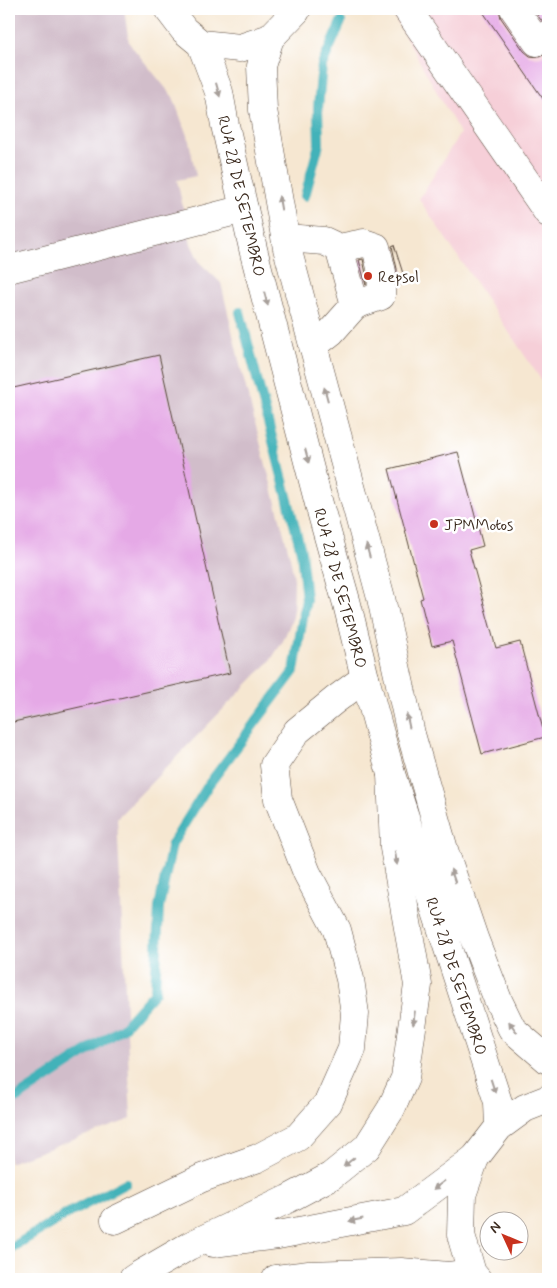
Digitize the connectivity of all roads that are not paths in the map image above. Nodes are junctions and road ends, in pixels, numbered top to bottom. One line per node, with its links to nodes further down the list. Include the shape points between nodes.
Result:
1 (168, 9): 6 (main road, via 184,30)
2 (407, 9): 9 (main road)
3 (514, 9): 7 (main road)
4 (297, 10): 5 (main road, RUA 28 DE SETEMBRO)
5 (270, 38): 6 (main road, RUA 28 DE SETEMBRO, via 240,48); 10 (main road, RUA 28 DE SETEMBRO, one-way to 5, via 263,110 262,66)
6 (202, 44): 8 (main road, RUA 28 DE SETEMBRO, one-way to 8, via 219,92)
7 (545, 45)
8 (244, 209): 12 (main road); 15 (main road, RUA 28 DE SETEMBRO, one-way to 15)
9 (548, 213)
10 (286, 238): 11 (main road, via 324,241); 14 (main road, RUA 28 DE SETEMBRO)
11 (339, 248): 13 (main road); 13 (main road, via 364,243 376,247 382,272 381,296)
12 (9, 269)
13 (355, 306): 14 (main road)
14 (313, 346): 17 (main road, RUA 28 DE SETEMBRO, one-way to 14, via 512,1029 505,1015 474,938 446,853 411,734 381,598)
15 (364, 678): 16 (main road, RUA 28 DE SETEMBRO); 21 (main road, via 297,731 274,765 278,800 307,873 337,930 350,979 355,1014 352,1049 328,1103 298,1137 258,1158 202,1178)
16 (391, 774): 19 (main road, RUA 28 DE SETEMBRO, one-way to 19, via 498,1102); 22 (main road, one-way to 22, via 394,848 418,985 405,1078 391,1109 366,1147 331,1176)
17 (548, 1060)
18 (548, 1098): 19 (main road, via 525,1108)
19 (499, 1127): 20 (main road)
20 (475, 1158): 22 (main road, one-way to 22, via 404,1211 278,1235); 23 (main road, via 462,1195 461,1225 461,1235)
21 (115, 1220)
22 (189, 1246): 25 (main road)
23 (475, 1276): 24 (main road, via 401,1272)
24 (322, 1277): 26 (main road)
25 (133, 1279)
26 (276, 1279)

